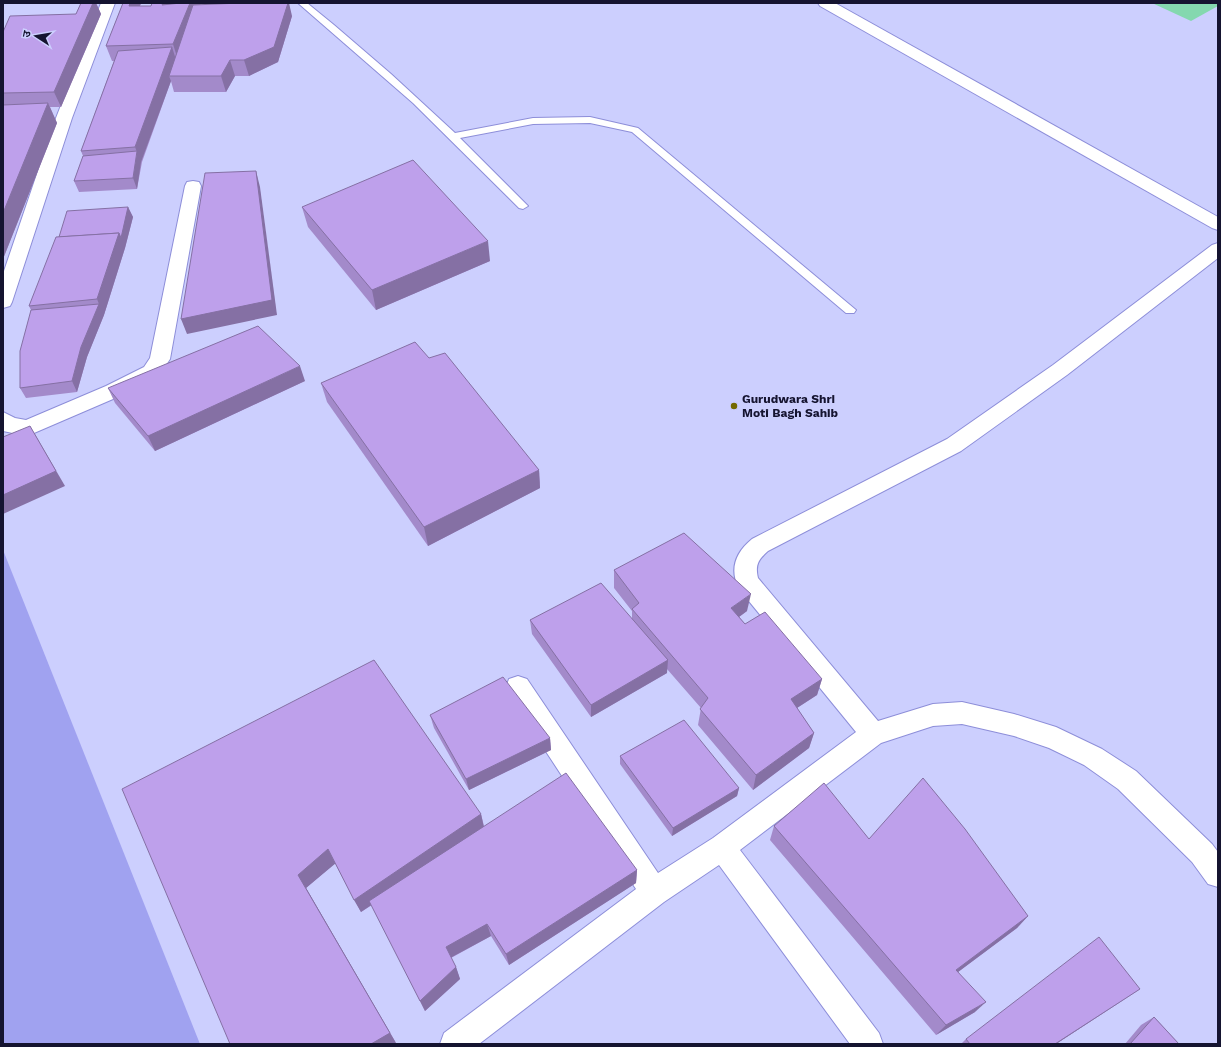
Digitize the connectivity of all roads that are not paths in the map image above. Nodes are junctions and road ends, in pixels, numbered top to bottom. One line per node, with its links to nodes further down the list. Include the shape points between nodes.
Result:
1 (108, 3): 9 (street, via 56,118)
2 (302, 3): 4 (lane, via 347,38)
3 (825, 3): 7 (street)
4 (455, 136): 6 (lane); 10 (lane, via 533,121 590,120 635,130)
5 (193, 186): 11 (street, via 160,359 151,372 27,428 9,425)
6 (523, 206)
7 (1218, 224)
8 (1218, 249): 13 (street, via 1060,370 954,445 760,545 751,553 744,566 747,582)
9 (3, 302)
10 (850, 310)
11 (3, 420)
12 (518, 687): 16 (street)
13 (873, 734): 14 (street); 15 (street, via 932,715 962,713 1014,725 1056,739 1093,757 1128,780 1202,853)
14 (722, 847): 16 (street); 18 (street)
15 (1218, 874)
16 (654, 892): 17 (street)
17 (455, 1044)
18 (868, 1044)

